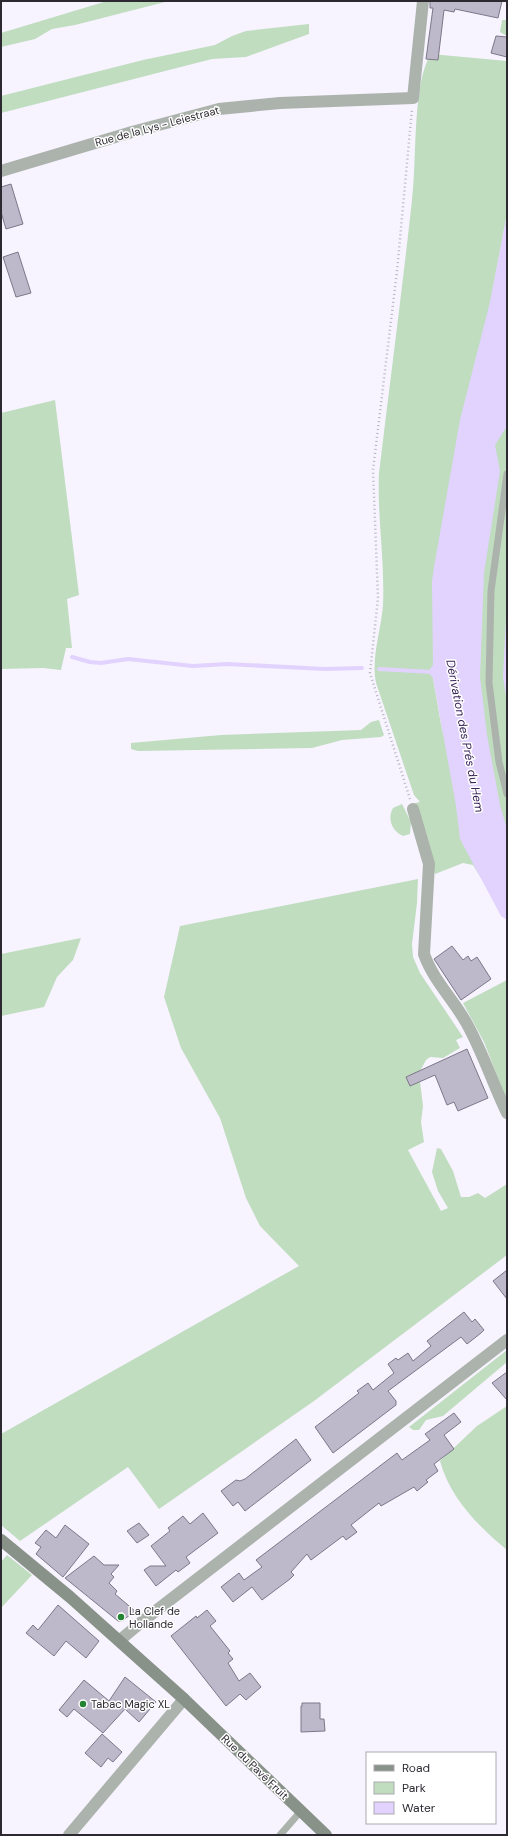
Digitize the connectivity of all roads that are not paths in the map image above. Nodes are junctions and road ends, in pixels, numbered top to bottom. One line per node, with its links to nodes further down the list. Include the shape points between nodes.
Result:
1 (423, 1): 3 (street)
2 (428, 1): 3 (lane)
3 (421, 22): 4 (street, Rue de la Lys - Leiestraat, via 413,98 280,103 219,109)
4 (1, 171)
5 (507, 474): 6 (lane, via 490,591 489,683 499,762)
6 (507, 794)
7 (413, 809): 8 (street, via 429,864 424,954 429,968 467,1023)
8 (507, 1114)
9 (507, 1340): 11 (street)
10 (1, 1540): 11 (street, Rue du Pavé Fruit)
11 (120, 1640): 12 (street, Rue du Pavé Fruit)
12 (184, 1699): 13 (street, Rue du Pavé Fruit); 14 (street)
13 (301, 1811): 15 (lane); 16 (street, Rue du Pavé Fruit)
14 (69, 1835)
15 (280, 1835)
16 (326, 1835)

